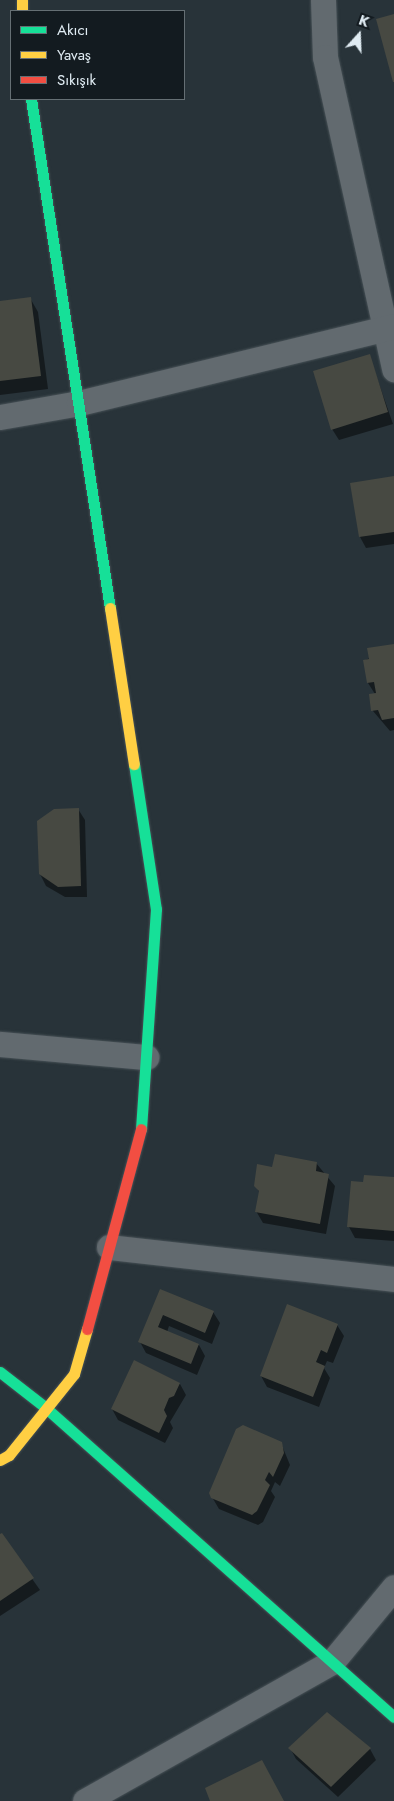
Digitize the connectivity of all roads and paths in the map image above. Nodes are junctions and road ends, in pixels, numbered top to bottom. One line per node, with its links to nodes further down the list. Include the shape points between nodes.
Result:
1 (323, 0): 3 (street, via 325,58)
2 (31, 100): 5 (street)
3 (389, 328): 4 (street); 5 (street)
4 (394, 369)
5 (79, 402): 6 (street); 8 (street, via 156,908)
6 (0, 416)
7 (0, 1044): 8 (street)
8 (146, 1057): 9 (street, via 141,1134)
9 (109, 1247): 10 (street); 12 (street, via 74,1374)
10 (394, 1279)
11 (0, 1372): 12 (street)
12 (46, 1408): 13 (street, via 9,1455); 15 (street)
13 (0, 1460)
14 (394, 1587): 15 (street)
15 (332, 1662): 16 (street); 17 (street)
16 (394, 1717)
17 (84, 1801)

